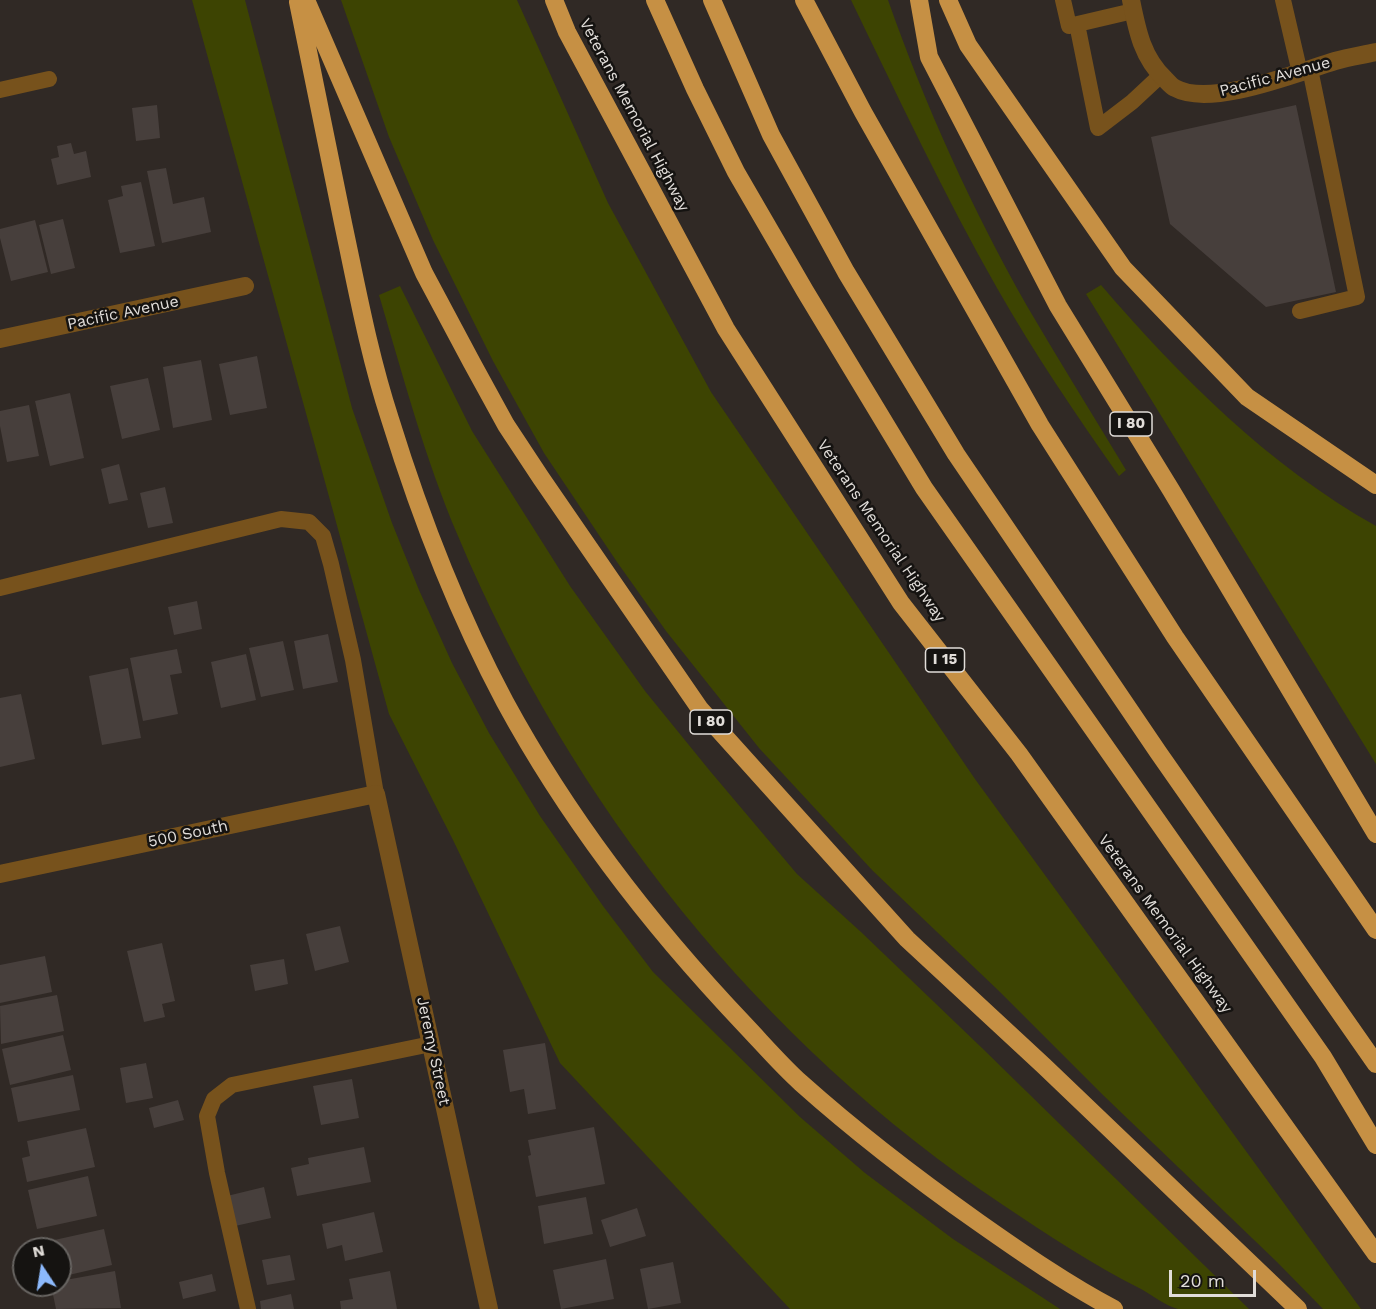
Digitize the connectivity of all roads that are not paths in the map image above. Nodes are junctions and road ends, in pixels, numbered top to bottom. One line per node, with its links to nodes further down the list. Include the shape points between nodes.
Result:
1 (298, 0): 33 (highway, via 374,365 418,503 457,605 505,702 561,796 651,918 797,1080 922,1183 1017,1249)
2 (306, 0): 34 (highway, I 80, via 424,273 506,425 700,709 907,939)
3 (555, 0): 30 (highway, Veterans Memorial Highway / I 15, via 567,32 726,330 901,603 1019,754)
4 (655, 0): 29 (highway, via 736,172 924,488 1316,1048)
5 (712, 0): 28 (highway, via 777,145 846,272 956,454)
6 (804, 0): 26 (highway, via 1040,425 1175,637)
7 (919, 0): 24 (highway, I 80, via 929,57 1058,306)
8 (948, 0): 21 (highway, via 968,45 1123,268 1247,397)
9 (1063, 0): 12 (lane, via 1069,26)
10 (1283, 0): 14 (lane)
11 (1132, 6): 12 (lane); 16 (street, via 1143,51)
12 (1077, 24): 16 (lane, via 1098,128)
13 (1376, 52): 14 (street, Pacific Avenue)
14 (1305, 71): 16 (street, Pacific Avenue, via 1212,94 1194,94); 19 (lane, via 1357,297)
15 (49, 80): 17 (lane)
16 (1168, 81)
17 (0, 90)
18 (245, 286): 20 (street, Pacific Avenue)
19 (1300, 311)
20 (0, 339)
21 (1376, 486)
22 (0, 588): 23 (lane, via 281,519 309,522 323,536 332,564)
23 (376, 794): 25 (street, 500 South); 27 (street, Jeremy Street)
24 (1376, 834)
25 (0, 874)
26 (1376, 930)
27 (431, 1044): 31 (lane, via 232,1085 214,1099 207,1116); 32 (street, Jeremy Street)
28 (1376, 1064)
29 (1376, 1145)
30 (1376, 1254)
31 (248, 1309)
32 (489, 1309)
33 (1114, 1309)
34 (1298, 1309)

